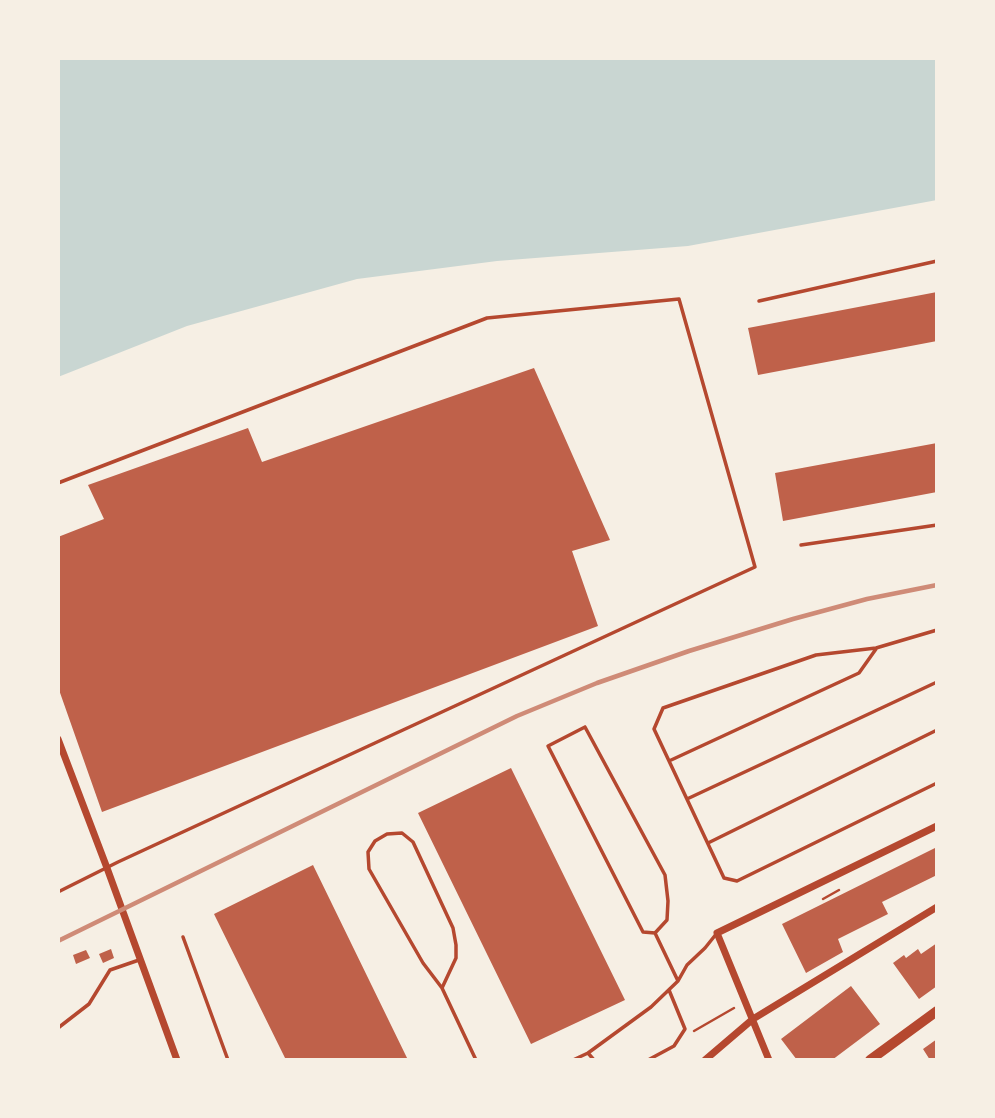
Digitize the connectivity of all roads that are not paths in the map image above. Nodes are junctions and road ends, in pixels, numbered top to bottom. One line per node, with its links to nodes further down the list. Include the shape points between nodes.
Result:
1 (937, 261): 2 (lane)
2 (759, 301)
3 (58, 483): 17 (lane, via 487,318 679,299 755,567)
4 (937, 525): 5 (lane)
5 (801, 545)
6 (937, 630): 7 (lane)
7 (877, 648): 12 (lane, via 859,673); 12 (lane, via 816,655 663,708 654,729)
8 (937, 682): 14 (lane)
9 (937, 730): 16 (lane)
10 (58, 739): 11 (street)
11 (60, 750): 17 (street)
12 (669, 761): 14 (lane)
13 (937, 783): 16 (lane, via 737,881 724,878)
14 (687, 799): 16 (lane)
15 (937, 826): 21 (street)
16 (708, 844)
17 (107, 868): 18 (lane); 23 (street)
18 (58, 892)
19 (937, 907): 28 (street)
20 (655, 933): 20 (lane, via 643,932 548,746 586,727 665,875 667,920); 24 (lane)
21 (717, 933): 24 (lane); 28 (street)
22 (183, 937): 32 (lane)
23 (140, 959): 29 (lane, via 110,970 89,1004); 31 (street)
24 (678, 981): 26 (lane)
25 (442, 988): 25 (lane, via 369,869 368,852 387,834 402,833 412,842 453,928 456,958); 33 (lane)
26 (669, 990): 30 (lane); 36 (lane, via 685,1029 674,1045)
27 (937, 1011): 39 (main road)
28 (753, 1019): 37 (street); 38 (street)
29 (58, 1028)
30 (588, 1052): 34 (lane); 35 (lane)
31 (177, 1060)
32 (228, 1060)
33 (475, 1060)
34 (573, 1060)
35 (594, 1060)
36 (648, 1060)
37 (705, 1060)
38 (769, 1060)
39 (870, 1060)

